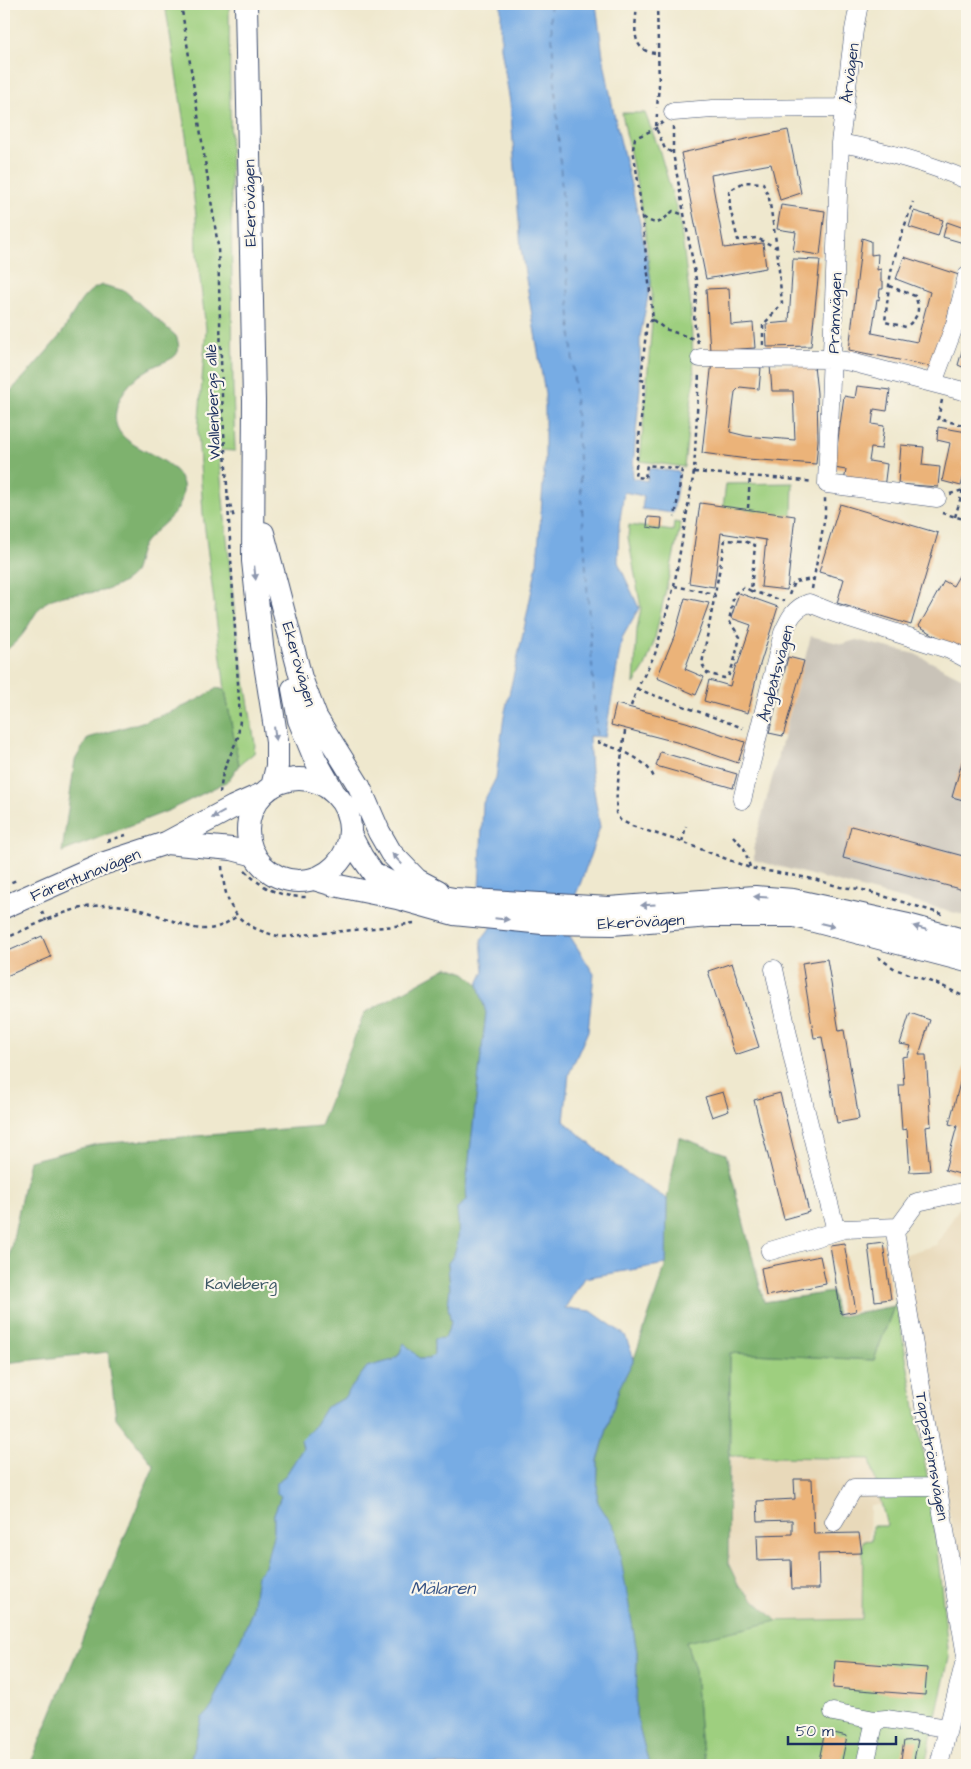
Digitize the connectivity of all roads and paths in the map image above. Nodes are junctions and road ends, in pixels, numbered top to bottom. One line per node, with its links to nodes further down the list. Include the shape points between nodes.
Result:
1 (181, 4): 33 (path, Wallenbergs allé, via 218,246)
2 (246, 4): 26 (main road, Ekerövägen)
3 (636, 4): 6 (path, via 636,40 645,51)
4 (656, 4): 6 (path)
5 (859, 4): 7 (street, Årvägen)
6 (658, 53): 9 (path)
7 (845, 108): 8 (street); 10 (street, Årvägen)
8 (673, 112): 9 (path); 11 (path)
9 (656, 128): 11 (path, via 665,149); 15 (path, via 635,138 633,149)
10 (840, 142): 12 (street, via 887,152); 23 (street, Pråmvägen)
11 (673, 153): 14 (path)
12 (967, 180)
13 (913, 202): 18 (path)
14 (684, 215): 15 (path, via 673,211 657,224); 20 (path, via 697,285 694,322)
15 (642, 216): 19 (path)
16 (777, 248): 16 (path, via 757,238 738,240 728,191 744,182 762,184 769,198); 22 (path, via 782,304 763,325)
17 (967, 276): 24 (street)
18 (889, 286): 18 (path, via 885,322 906,327 916,320 920,307 915,296)
19 (653, 320): 20 (path, via 665,329); 37 (path, via 647,322 635,477 645,478 647,465 682,469)
20 (697, 340): 21 (path)
21 (700, 358): 22 (street); 28 (path)
22 (763, 358): 23 (street)
23 (832, 359): 24 (street); 31 (street, Pråmvägen)
24 (939, 385): 25 (street); 27 (path, via 938,419)
25 (967, 392)
26 (254, 401): 39 (main road, Ekerövägen); 52 (main road, Ekerövägen, one-way to 52, via 253,561 277,766)
27 (967, 426)
28 (694, 472): 30 (path); 40 (path)
29 (967, 475): 32 (path)
30 (750, 476): 31 (path); 35 (path)
31 (827, 484): 34 (street); 43 (path, via 824,516)
32 (962, 490): 34 (path); 36 (path)
33 (226, 494): 38 (path); 54 (path, Wallenbergs allé, via 240,720 238,737 223,772)
34 (937, 498)
35 (748, 508)
36 (955, 517)
37 (675, 518)
38 (236, 524)
39 (263, 533): 53 (main road, Ekerövägen, via 300,720 315,759); 67 (main road, Ekerövägen, one-way to 39, via 417,880 390,853 359,786 316,717 301,678)
40 (674, 586): 42 (path); 45 (path, via 655,654)
41 (752, 591): 42 (path, via 755,545 744,540 725,540); 42 (path, via 744,587 734,594 729,621 740,637 734,662 724,678 708,673 702,664); 43 (path)
42 (715, 594)
43 (805, 604): 44 (street, via 950,650); 48 (street, Ångbåtsvägen, via 790,617 783,633)
44 (967, 659)
45 (637, 689): 46 (path); 48 (path)
46 (631, 706)
47 (625, 730): 50 (path)
48 (758, 734): 55 (street, Ångbåtsvägen)
49 (597, 742): 50 (path)
50 (622, 749): 51 (path, via 651,770); 60 (path, via 616,813 620,820)
51 (654, 778)
52 (267, 790): 53 (main road, via 284,782 305,779 317,781); 61 (main road, Färentunavägen, one-way to 61); 63 (main road, via 253,808 249,823)
53 (333, 791): 58 (main road, via 346,809)
54 (219, 799)
55 (742, 800)
56 (686, 826): 60 (path)
57 (134, 833): 62 (path)
58 (350, 834): 66 (main road, via 337,864); 67 (main road, Ekerövägen, via 374,874 405,890)
59 (733, 836): 65 (path, via 744,848)
60 (682, 842): 65 (path)
61 (166, 843): 63 (main road, Färentunavägen, via 232,849); 68 (main road, Färentunavägen, via 99,865)
62 (100, 844)
63 (250, 862): 66 (main road, via 281,878 303,881); 66 (path, via 267,889 283,895)
64 (222, 866): 71 (path, via 224,889)
65 (750, 868): 72 (path, via 860,889)
66 (313, 888): 67 (main road, Ekerövägen, via 334,885 397,898)
67 (453, 904): 69 (main road, Ekerövägen, via 543,923 612,924)
68 (4, 907)
69 (704, 909): 76 (main road, Ekerövägen, one-way to 69, via 793,900 755,896); 78 (main road, Ekerövägen, one-way to 78, via 795,916)
70 (42, 910): 73 (path)
71 (237, 916): 73 (path, via 224,925 198,929 131,908 108,905 70,911); 74 (path, via 250,927 282,937)
72 (950, 916)
73 (46, 921): 75 (path)
74 (423, 921)
75 (4, 940)
76 (967, 941)
77 (872, 954): 80 (path, via 895,969)
78 (967, 961)
79 (774, 969): 83 (street)
80 (967, 998)
81 (967, 1191): 82 (street, via 918,1202)
82 (899, 1227): 83 (street); 85 (street, Tappströmsvägen, via 895,1232)
83 (836, 1231): 84 (street)
84 (770, 1251)
85 (938, 1487): 86 (street, via 854,1488); 87 (street, Tappströmsvägen)
86 (834, 1522)
87 (967, 1656): 90 (street, Tappströmsvägen)
88 (833, 1712): 89 (street)
89 (875, 1720): 90 (street); 91 (street)
90 (948, 1728): 92 (street, Tappströmsvägen)
91 (865, 1765)
92 (938, 1765)

